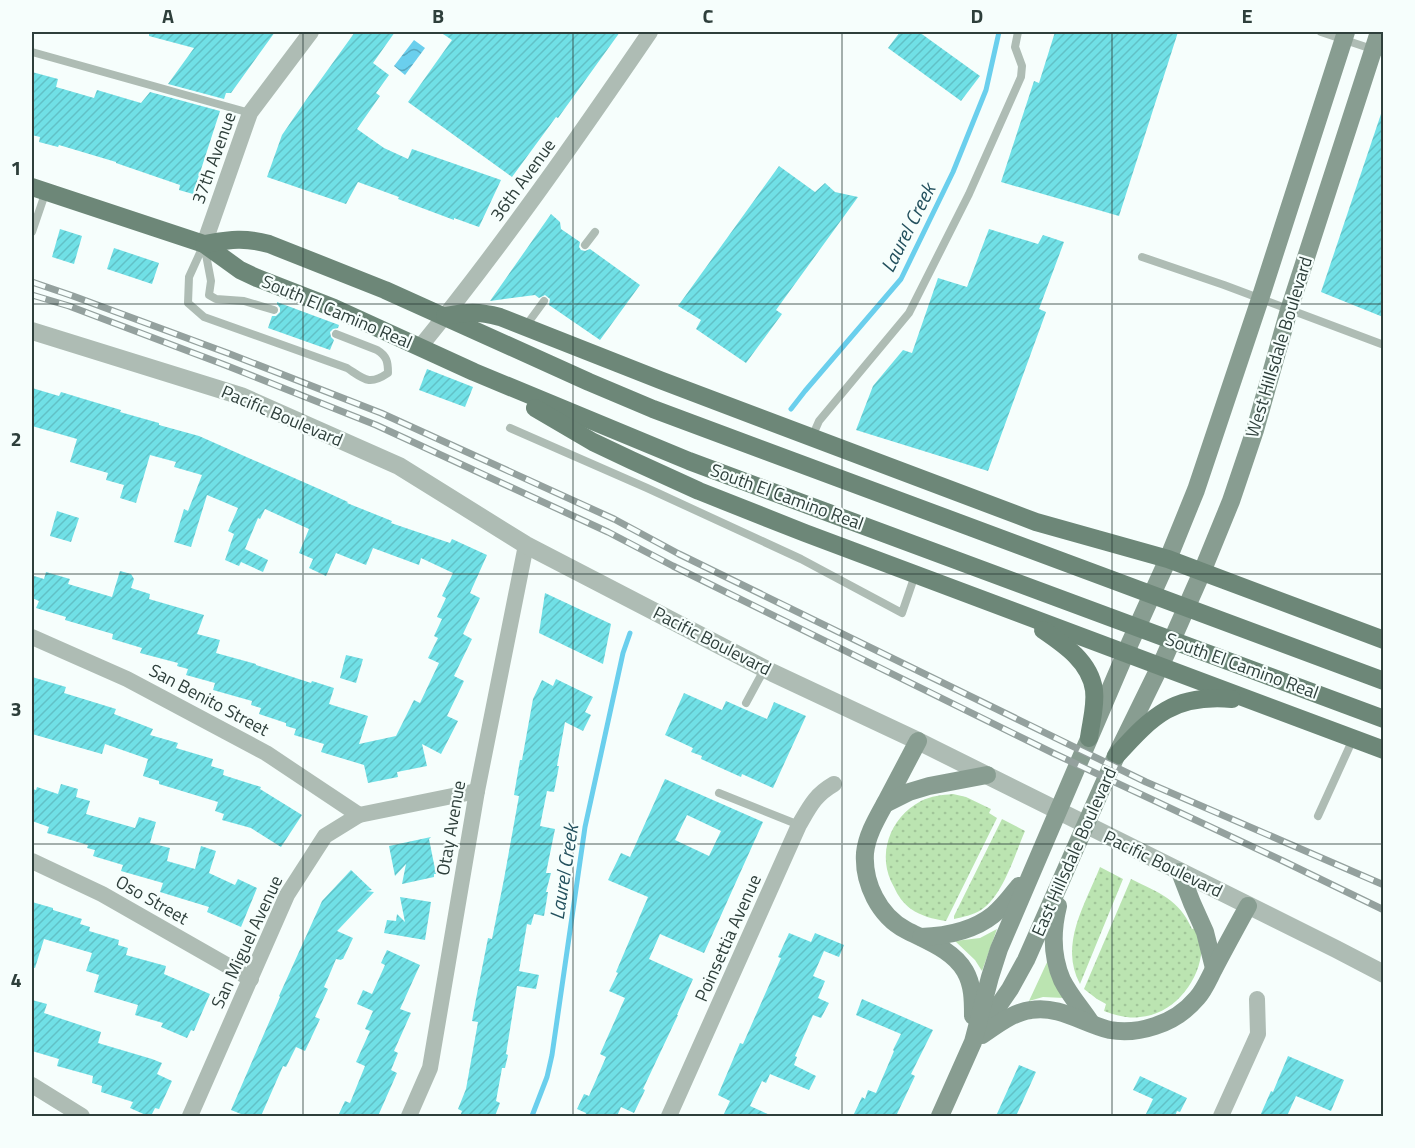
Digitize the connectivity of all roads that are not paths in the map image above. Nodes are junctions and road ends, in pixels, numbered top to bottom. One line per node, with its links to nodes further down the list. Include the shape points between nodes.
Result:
1 (311, 32): 9 (street, 37th Avenue)
2 (650, 32): 20 (street, 36th Avenue, via 570,150)
3 (1018, 32): 28 (lane, via 1015,47 1022,66 1021,78 909,313 819,421)
4 (1321, 32): 6 (lane)
5 (1379, 32): 7 (main road, West Hillsdale Boulevard)
6 (1345, 36): 7 (lane); 16 (main road, West Hillsdale Boulevard)
7 (1378, 51): 19 (main road, West Hillsdale Boulevard)
8 (32, 52): 9 (lane)
9 (250, 113): 13 (street, 37th Avenue)
10 (39, 189): 11 (lane); 13 (main road, South El Camino Real)
11 (32, 232)
12 (595, 232): 14 (lane)
13 (204, 244): 18 (lane, via 212,281 209,295); 20 (main road, South El Camino Real, via 234,239 269,244); 23 (lane, via 189,277 188,303 204,317 347,368 367,381 388,373 383,354); 25 (main road, South El Camino Real, via 249,274)
14 (585, 245)
15 (1142, 257): 16 (lane)
16 (1260, 299): 19 (lane); 30 (main road, West Hillsdale Boulevard, via 1208,456)
17 (544, 301): 21 (lane)
18 (274, 310)
19 (1288, 310): 24 (lane); 31 (main road, West Hillsdale Boulevard, via 1244,464)
20 (445, 316): 21 (main road, via 485,313); 25 (street, 36th Avenue); 39 (main road, South El Camino Real, via 653,409)
21 (525, 327): 28 (main road)
22 (32, 331): 29 (street, Pacific Boulevard, via 241,396 399,466)
23 (336, 334)
24 (1383, 345)
25 (420, 347): 26 (main road, South El Camino Real)
26 (474, 372): 32 (main road, via 640,465); 42 (main road, South El Camino Real, via 688,461)
27 (510, 428): 32 (lane, via 801,559 902,613)
28 (812, 437): 30 (main road, via 1036,522)
29 (526, 545): 38 (street, Pacific Boulevard); 50 (street, Otay Avenue)
30 (1168, 560): 31 (main road); 36 (main road, West Hillsdale Boulevard)
31 (1202, 572): 35 (main road); 37 (main road, West Hillsdale Boulevard)
32 (915, 575): 33 (main road)
33 (1017, 613): 36 (main road); 43 (main road, via 1056,638 1085,667 1094,691)
34 (32, 637): 53 (street, San Benito Street, via 127,679 266,753)
35 (1383, 640)
36 (1127, 648): 37 (main road); 43 (main road, East Hillsdale Boulevard)
37 (1162, 661): 40 (main road); 47 (main road, East Hillsdale Boulevard)
38 (765, 668): 41 (lane); 45 (street, Pacific Boulevard)
39 (1383, 681)
40 (1251, 701): 44 (main road); 47 (main road, via 1205,698 1177,704 1150,721)
41 (746, 703)
42 (1383, 718)
43 (1089, 738): 57 (main road, East Hillsdale Boulevard)
44 (1353, 739): 46 (main road); 54 (lane)
45 (918, 741): 48 (street, Pacific Boulevard); 52 (main road)
46 (1383, 750)
47 (1116, 756): 58 (main road, East Hillsdale Boulevard)
48 (987, 775): 52 (main road, via 939,783); 59 (street, Pacific Boulevard)
49 (834, 784): 55 (street, Poinsettia Avenue, via 822,791)
50 (477, 791): 53 (street, San Miguel Avenue); 71 (street, Otay Avenue, via 430,1068)
51 (719, 793): 55 (lane)
52 (885, 804): 61 (main road, via 865,852 871,891 882,910 903,929)
53 (359, 815): 64 (street, San Miguel Avenue, via 325,836 287,895)
54 (1318, 816)
55 (799, 825): 72 (street, Poinsettia Avenue)
56 (32, 861): 64 (street, Oso Street, via 102,894)
57 (1036, 863): 61 (main road, via 993,915 957,932); 67 (main road, East Hillsdale Boulevard, via 999,949)
58 (1065, 871): 66 (main road, via 1054,924 1054,949 1062,980); 67 (main road, East Hillsdale Boulevard, via 1026,960)
59 (1180, 872): 60 (street, Pacific Boulevard); 62 (main road, via 1205,932)
60 (1248, 906): 62 (main road); 63 (street, Pacific Boulevard)
61 (921, 937): 67 (main road, via 957,960 965,970 973,996)
62 (1214, 968): 66 (main road, via 1195,1001 1163,1023 1128,1032)
63 (1383, 974)
64 (250, 979): 70 (street, San Miguel Avenue)
65 (1257, 999): 74 (street, via 1258,1034)
66 (1091, 1023): 67 (main road, via 1045,1009 1030,1010 1003,1021)
67 (973, 1042): 73 (main road, East Hillsdale Boulevard)
68 (32, 1085): 69 (street)
69 (82, 1116)
70 (190, 1116)
71 (409, 1116)
72 (669, 1116)
73 (940, 1116)
74 (1221, 1116)

